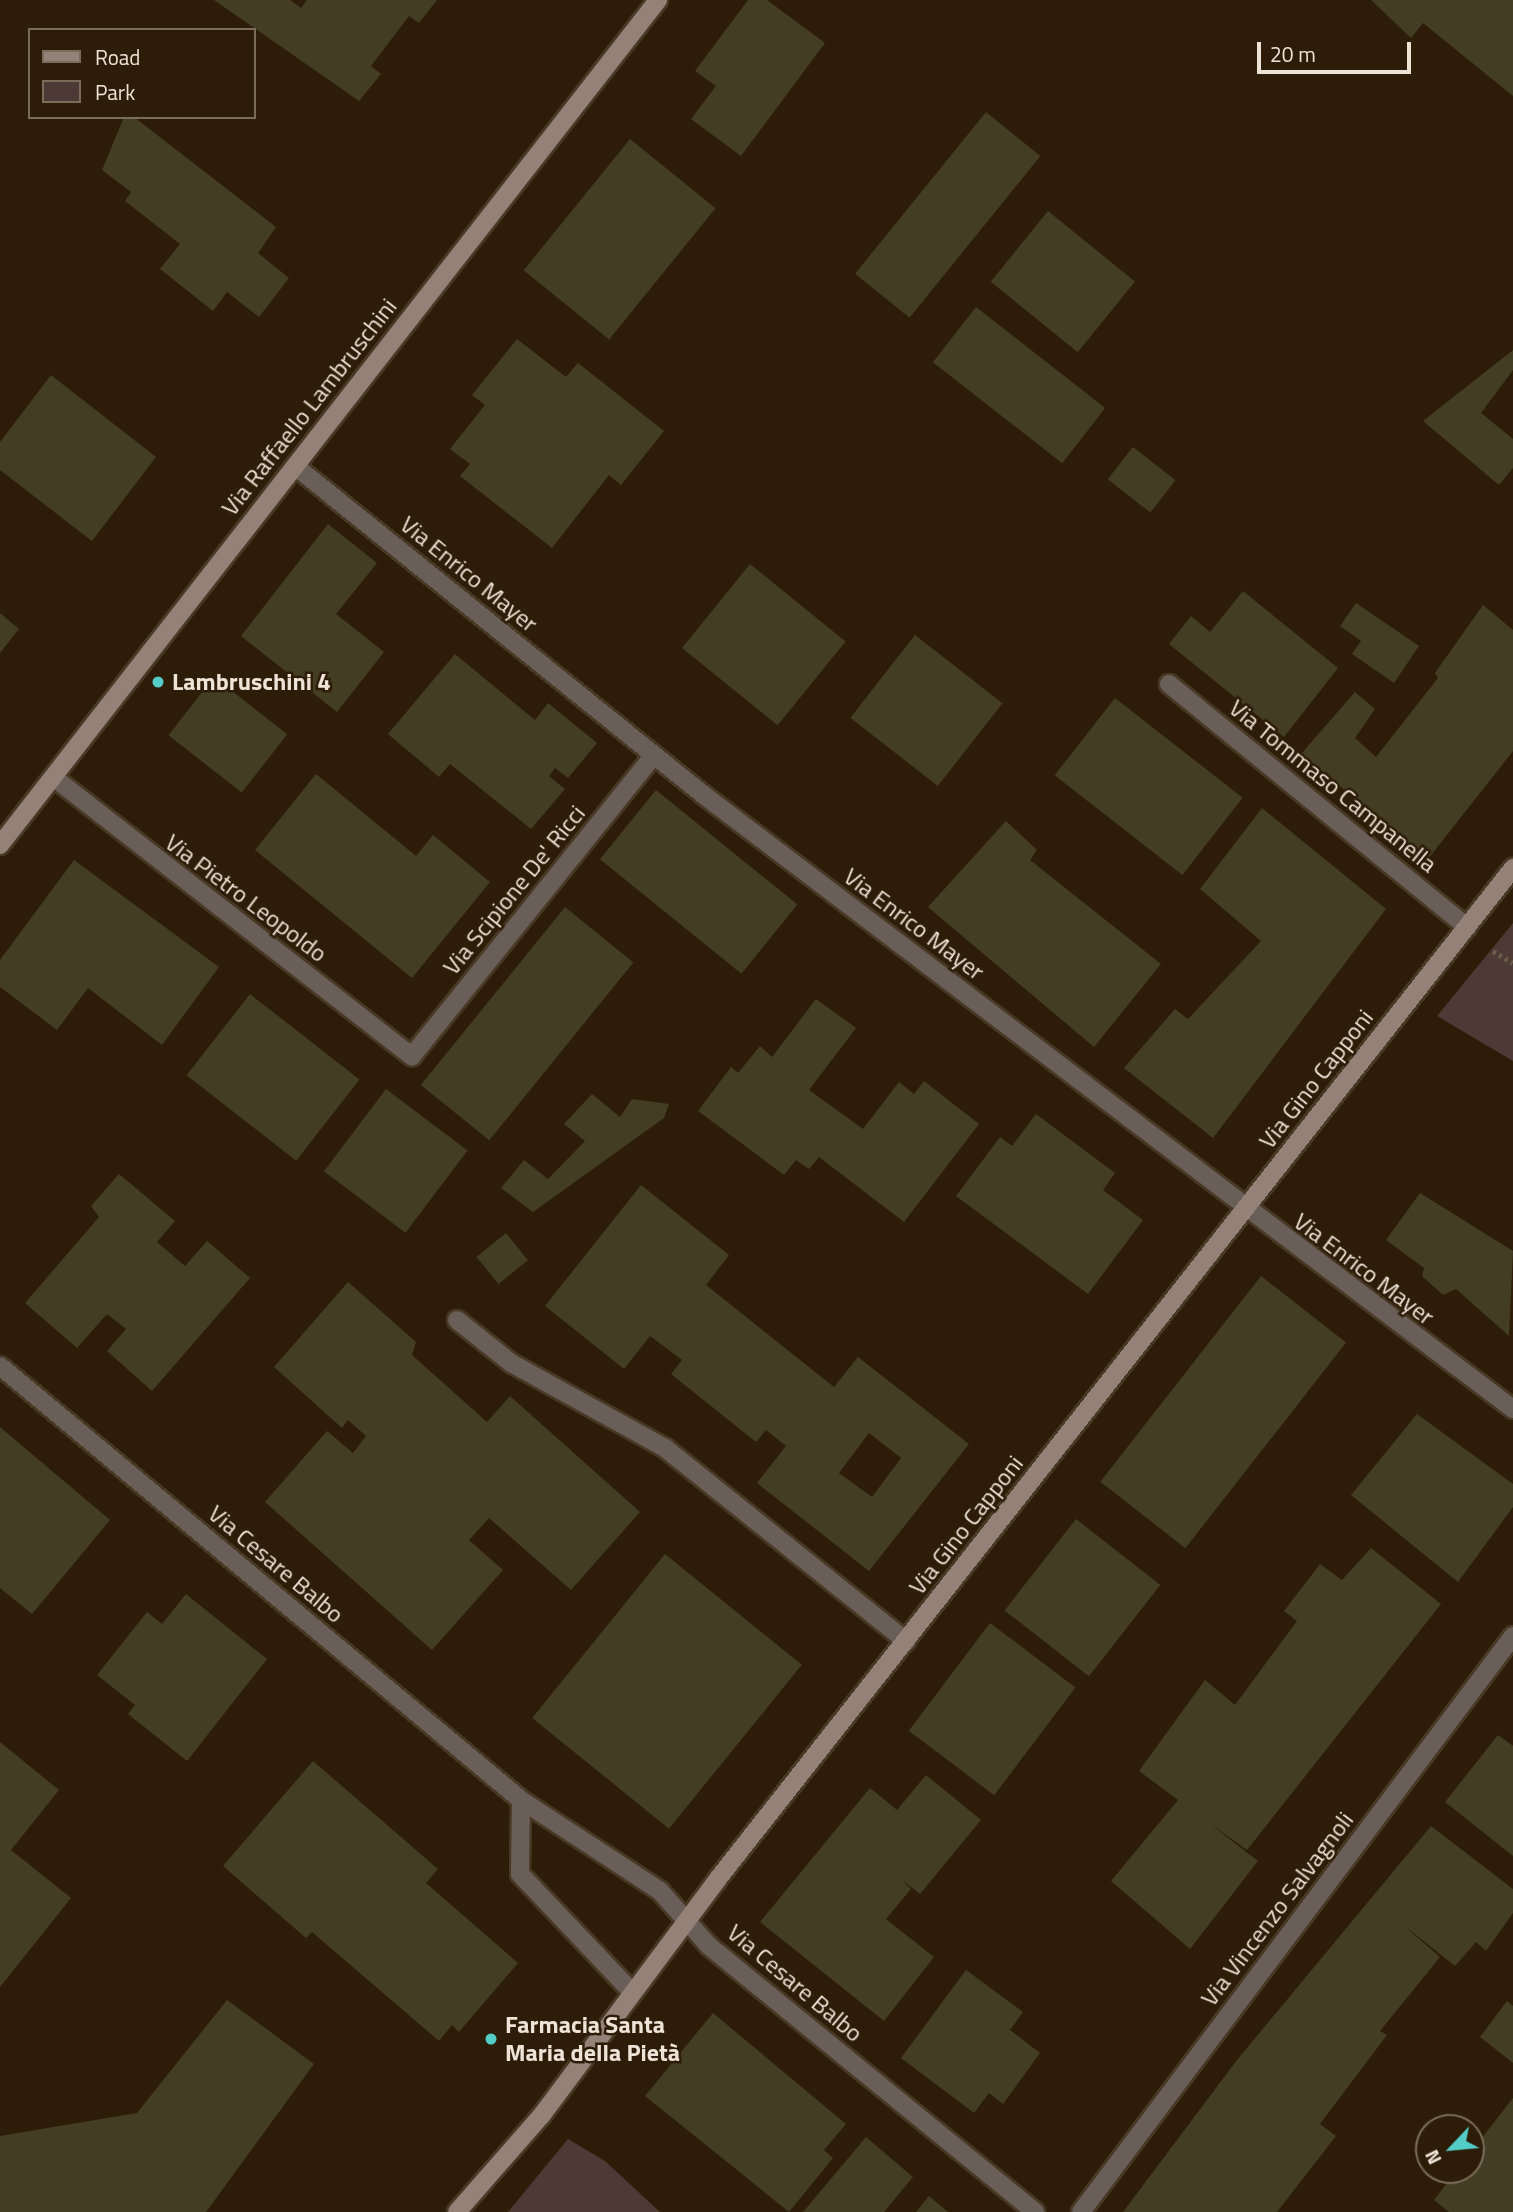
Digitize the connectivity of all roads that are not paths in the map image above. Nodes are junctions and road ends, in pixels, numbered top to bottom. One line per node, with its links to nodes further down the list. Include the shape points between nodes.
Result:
1 (658, 0): 2 (street, Via Raffaello Lambruschini)
2 (295, 466): 4 (street, Via Enrico Mayer); 5 (street, Via Raffaello Lambruschini)
3 (1169, 684): 8 (street, Via Tommaso Campanella)
4 (653, 755): 9 (street, Via Scipione De' Ricci); 10 (street, Via Enrico Mayer)
5 (52, 777): 6 (street, Via Raffaello Lambruschini); 9 (street, Via Pietro Leopoldo)
6 (0, 845)
7 (1513, 868): 8 (street, Via Gino Capponi)
8 (1467, 927): 10 (street, Via Gino Capponi)
9 (412, 1056)
10 (1245, 1209): 13 (street, Via Enrico Mayer); 15 (street, Via Gino Capponi)
11 (457, 1320): 15 (street, via 511,1363 665,1448)
12 (0, 1367): 16 (street, Via Cesare Balbo)
13 (1513, 1409)
14 (1513, 1636): 21 (street, Via Vincenzo Salvagnoli)
15 (906, 1641): 17 (street, Via Gino Capponi)
16 (521, 1800): 17 (street, Via Cesare Balbo); 18 (street, via 520,1874)
17 (688, 1917): 18 (street, Via Gino Capponi); 20 (street, Via Cesare Balbo, via 709,1946)
18 (631, 1991): 19 (street, Via Gino Capponi, via 542,2115)
19 (457, 2212)
20 (1035, 2212)
21 (1081, 2212)

